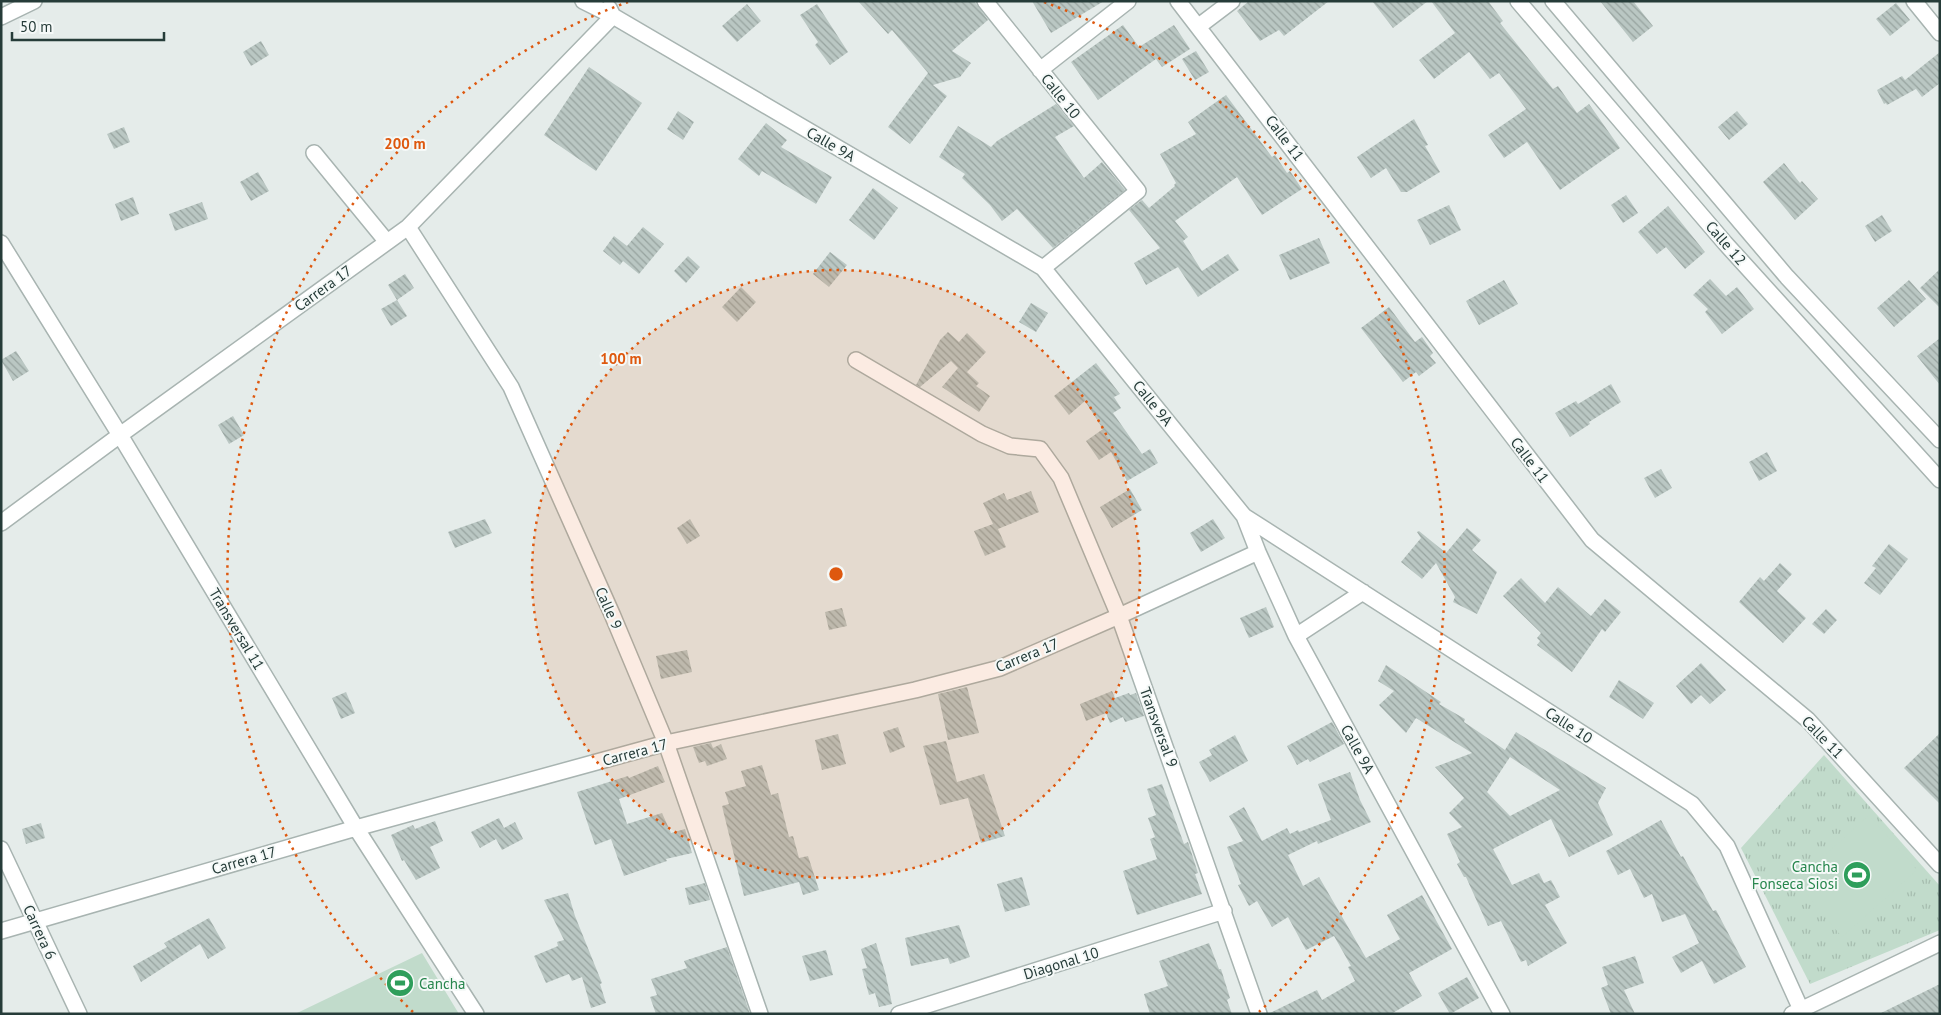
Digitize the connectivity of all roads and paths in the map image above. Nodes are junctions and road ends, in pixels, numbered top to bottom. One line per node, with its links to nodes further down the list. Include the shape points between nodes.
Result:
1 (34, 1): 12 (street)
2 (583, 1): 11 (street, Calle 9A)
3 (606, 1): 11 (street)
4 (984, 1): 16 (street, Calle 10)
5 (1128, 1): 16 (street)
6 (1178, 1): 13 (street, Calle 11)
7 (1232, 1): 13 (street)
8 (1518, 1): 17 (street, Calle 12)
9 (1552, 1): 15 (street, Calle 12)
10 (1914, 1): 14 (street)
11 (613, 16): 19 (street, Carrera 17); 22 (street, Calle 9A)
12 (1, 17)
13 (1199, 26): 38 (street, Calle 11, via 1592,540 1808,720)
14 (1940, 33)
15 (1600, 56): 17 (street); 23 (street, Calle 12, via 1787,277)
16 (1040, 70): 22 (street, Calle 10, via 1138,190)
17 (1580, 74): 25 (street, Calle 12)
18 (314, 153): 20 (street)
19 (408, 227): 20 (street, Carrera 17); 35 (street, Calle 9, via 511,386)
20 (387, 242): 26 (street, Carrera 17)
21 (1, 243): 26 (street, Transversal 11)
22 (1044, 268): 29 (street, Calle 9A)
23 (1854, 348): 25 (street); 27 (street, Calle 12)
24 (856, 360): 33 (street, Transversal 9, via 982,434 1010,446 1040,449 1061,478)
25 (1836, 366): 28 (street, Calle 12)
26 (120, 435): 30 (street, Carrera 17); 36 (street, Transversal 11)
27 (1940, 440)
28 (1940, 480)
29 (1244, 516): 31 (street, Calle 9A); 32 (street, Calle 10)
30 (1, 523)
31 (1258, 552): 33 (street, Carrera 17); 34 (street, Calle 9A)
32 (1362, 592): 34 (street); 43 (street, Calle 10, via 1692,804 1727,846)
33 (1119, 616): 35 (street, Carrera 17, via 1000,668 915,690); 39 (street, Transversal 9)
34 (1296, 636): 49 (street, Calle 9A)
35 (666, 743): 36 (street, Carrera 17); 46 (street, Calle 9)
36 (356, 828): 40 (street, Carrera 17); 45 (street, Transversal 11)
37 (1, 849): 40 (street, Carrera 6)
38 (1940, 865)
39 (1224, 911): 47 (street, Diagonal 10); 48 (street, Transversal 9)
40 (35, 921): 41 (street, Carrera 17); 44 (street, Carrera 6)
41 (1, 931)
42 (1940, 943): 43 (street)
43 (1799, 1012)
44 (79, 1014)
45 (476, 1014)
46 (760, 1014)
47 (899, 1014)
48 (1259, 1014)
49 (1502, 1014)

